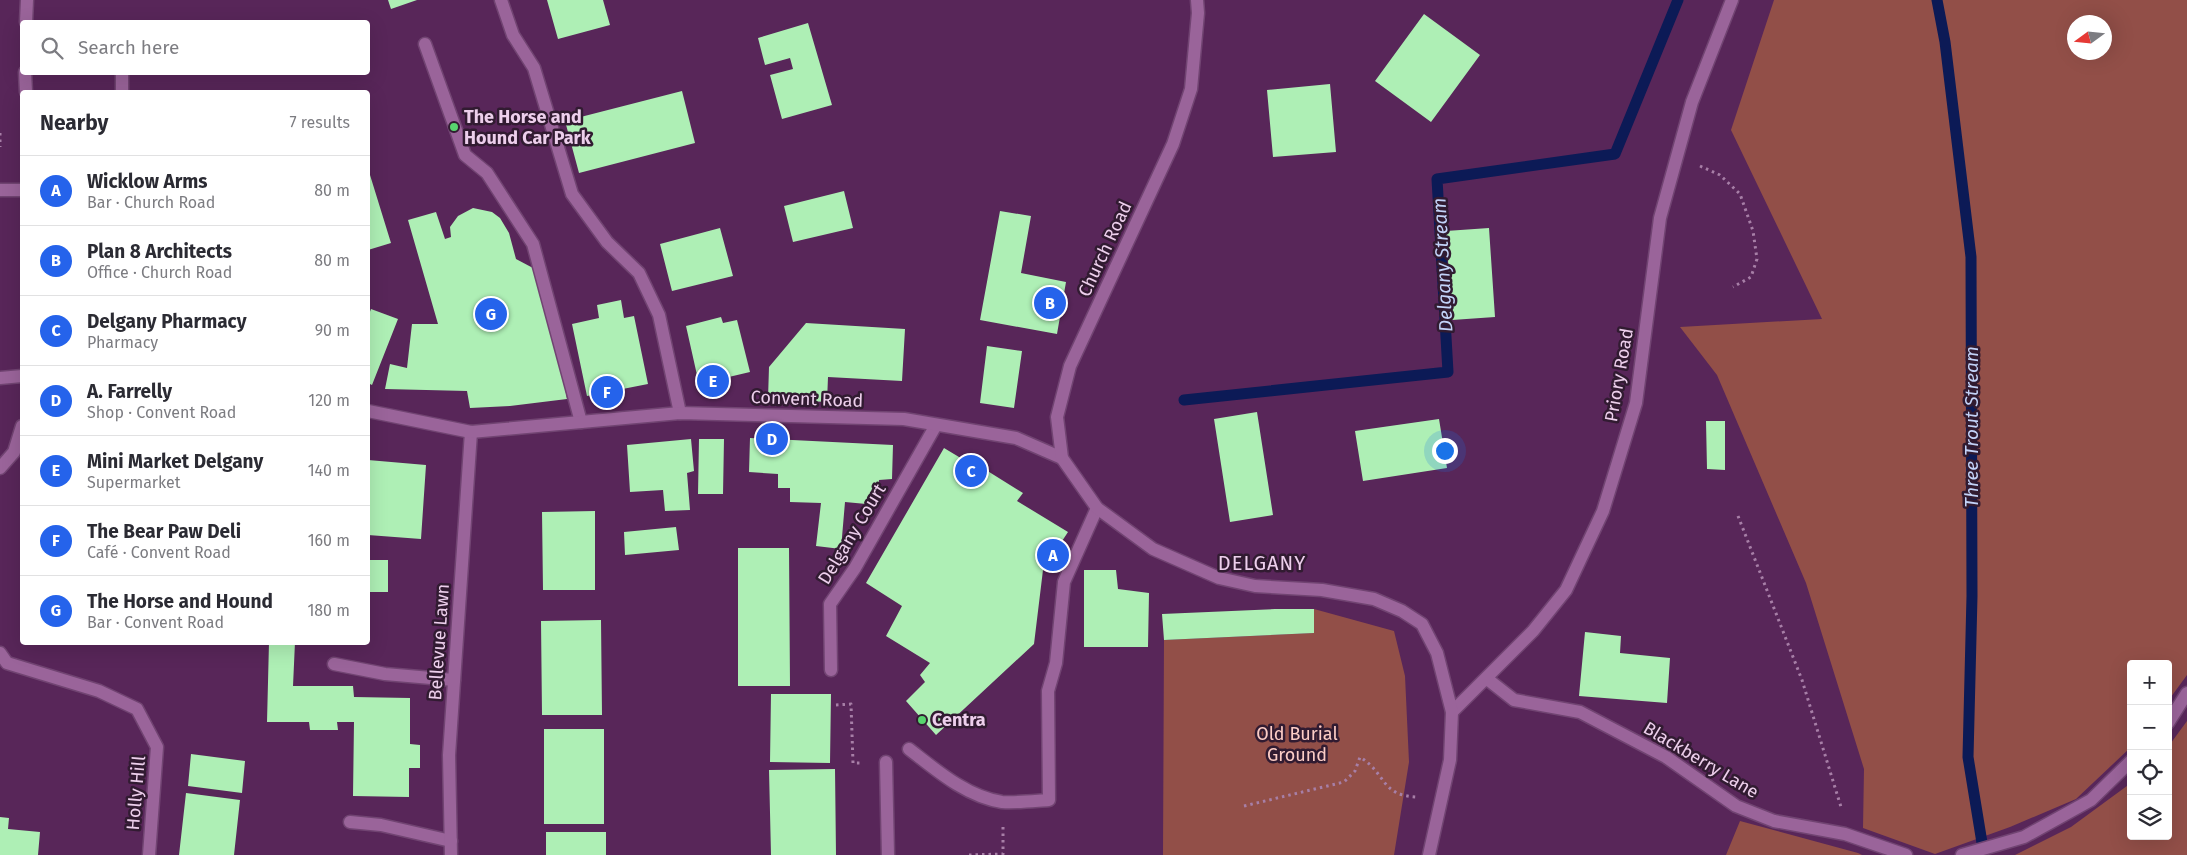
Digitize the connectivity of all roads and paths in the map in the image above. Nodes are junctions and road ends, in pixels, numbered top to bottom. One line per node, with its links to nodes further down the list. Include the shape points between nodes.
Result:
1 (26, 0): 5 (street)
2 (501, 0): 20 (street, via 513,35 534,68 572,194 607,242 639,273 659,315)
3 (1197, 0): 25 (street, Church Road, via 1191,89 1173,144 1070,366 1057,416)
4 (1732, 0): 13 (street, Priory Road, via 1692,102)
5 (26, 20)
6 (425, 44): 21 (street, via 466,155 487,172 533,244)
7 (25, 75): 9 (street)
8 (122, 75): 10 (street)
9 (26, 90)
10 (122, 90)
11 (0, 133): 12 (path)
12 (0, 147)
13 (1677, 157): 16 (path, via 1720,175 1740,194 1747,208 1757,259 1751,277); 32 (street, Priory Road, via 1660,218 1636,403 1603,511 1566,590 1533,631)
14 (0, 190): 15 (street)
15 (20, 190)
16 (1733, 287)
17 (20, 376): 18 (street)
18 (0, 378)
19 (370, 411): 24 (street, Convent Road)
20 (680, 413): 21 (street, Convent Road); 22 (street, Convent Road, via 904,419)
21 (581, 422): 24 (street, Convent Road)
22 (936, 425): 25 (street, Convent Road, via 1016,438); 31 (street, Delgany Court, via 855,568 830,604)
23 (20, 432): 26 (street, via 14,452)
24 (471, 432): 33 (street, Bellevue Lawn)
25 (1062, 458): 27 (street, Church Road)
26 (0, 468)
27 (1097, 508): 36 (street, Church Road, via 1153,549 1219,578 1256,586 1322,590 1374,599 1402,611 1422,624 1437,652); 42 (street, via 1064,582 1056,663 1048,691 1049,800)
28 (1738, 516): 45 (path, via 1802,680 1843,813)
29 (0, 653): 47 (street, Holly Hill, via 7,663 99,691 137,709 157,748)
30 (334, 664): 33 (street, via 385,674)
31 (831, 670)
32 (1486, 678): 36 (street, Priory Road); 45 (street, Blackberry Lane, via 1514,700 1580,712 1666,758 1736,806 1774,821)
33 (454, 680): 46 (street, Bellevue Lawn, via 449,755)
34 (2187, 693): 37 (street)
35 (836, 705): 39 (path, via 851,704 853,763)
36 (1452, 712): 51 (street, Church Road, via 1450,760)
37 (2172, 717)
38 (909, 749): 42 (street, via 945,778)
39 (886, 762): 49 (street)
40 (2127, 765): 53 (street, via 2091,800 2024,837)
41 (1391, 792): 43 (path, via 1373,765 1360,757 1355,771 1344,782)
42 (1002, 802): 50 (path, via 1003,854)
43 (1244, 806)
44 (350, 822): 46 (street)
45 (1845, 834): 52 (street, Blackberry Lane)
46 (451, 840): 48 (street, Bellevue Lawn)
47 (148, 855)
48 (452, 855)
49 (888, 855)
50 (969, 855)
51 (1429, 855)
52 (1906, 855)
53 (1962, 855)

